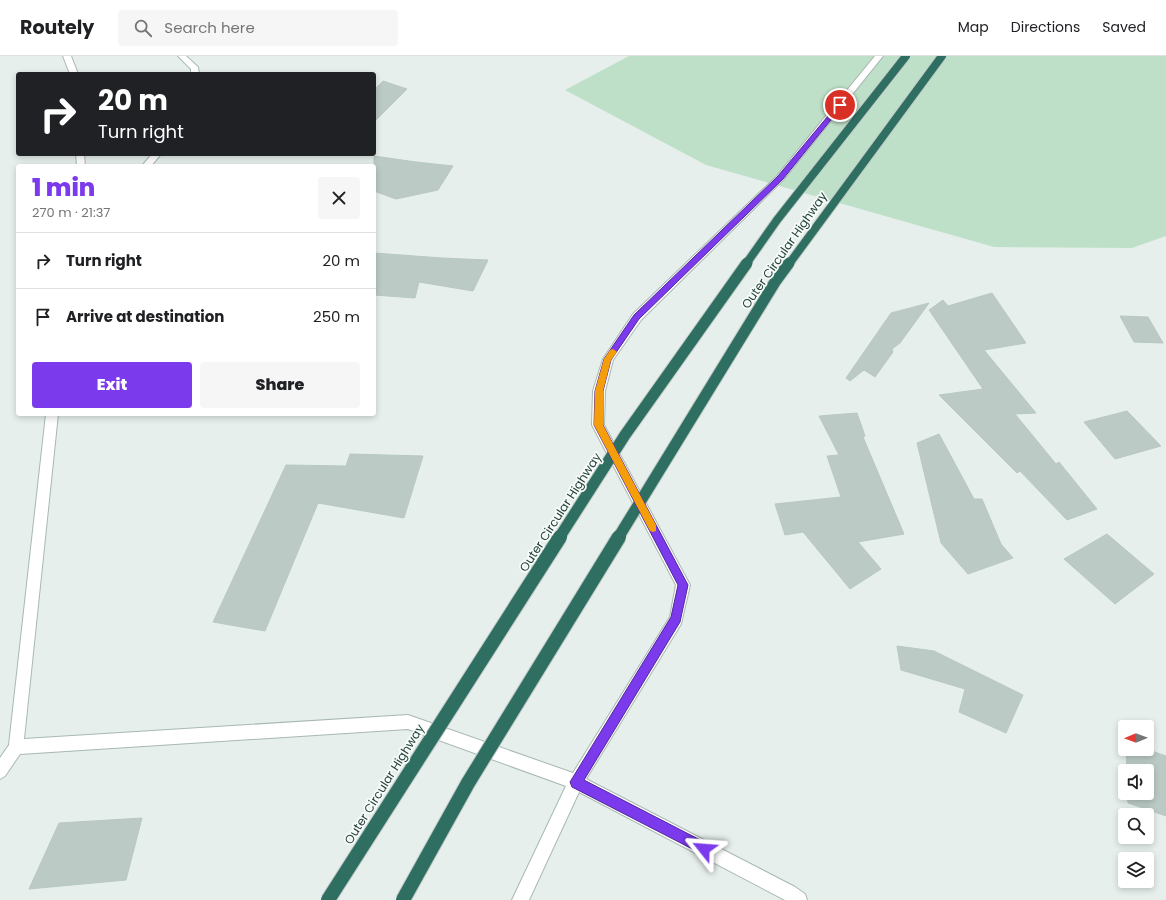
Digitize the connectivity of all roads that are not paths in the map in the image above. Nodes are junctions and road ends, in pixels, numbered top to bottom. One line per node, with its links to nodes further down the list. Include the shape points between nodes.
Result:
1 (67, 56): 6 (street)
2 (182, 56): 7 (street)
3 (879, 56): 13 (street, via 780,178 637,317 608,359 599,391 598,425 683,585 676,619)
4 (906, 56): 14 (highway, Outer Circular Highway, bridge, via 777,220 625,436)
5 (942, 56): 15 (highway, Outer Circular Highway, bridge, via 775,282 468,783)
6 (73, 72)
7 (195, 72)
8 (155, 156): 9 (street)
9 (148, 164)
10 (52, 416): 11 (street)
11 (16, 746): 12 (street); 13 (street, via 408,722)
12 (0, 771)
13 (576, 782): 16 (street); 17 (street)
14 (328, 900)
15 (403, 900)
16 (520, 900)
17 (799, 900)

